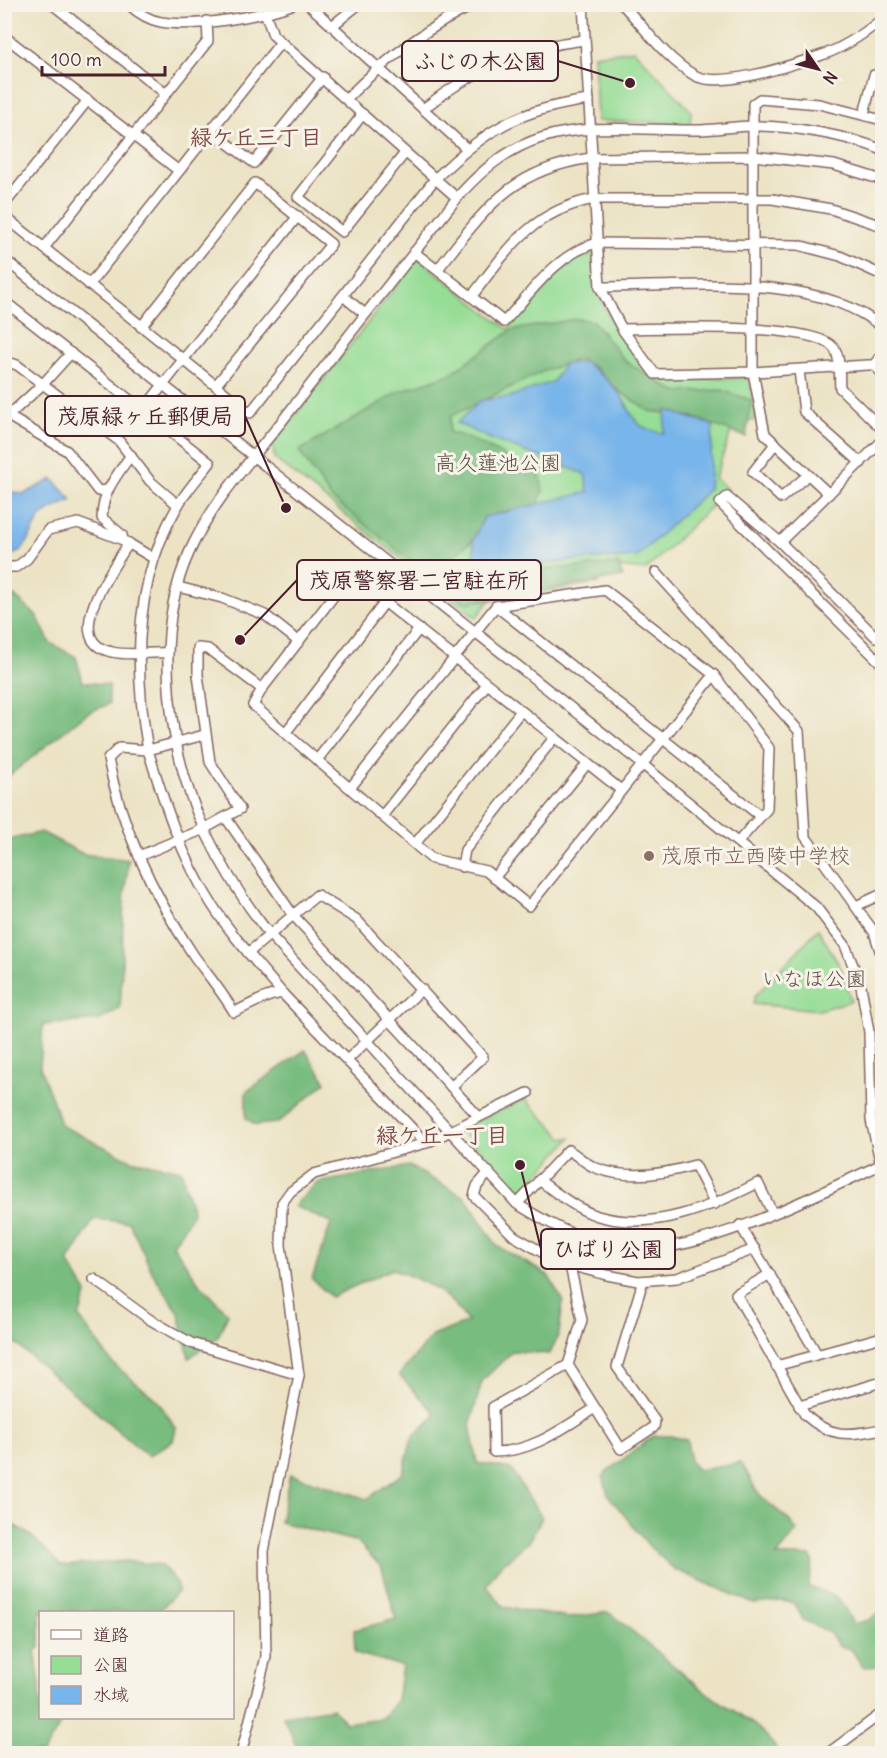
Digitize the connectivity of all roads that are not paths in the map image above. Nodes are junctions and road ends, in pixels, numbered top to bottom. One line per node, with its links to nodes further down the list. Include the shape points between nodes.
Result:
1 (52, 4): 19 (street)
2 (128, 4): 11 (street, via 139,15 160,22)
3 (294, 4): 9 (street)
4 (308, 4): 12 (street)
5 (359, 4): 12 (street)
6 (477, 4): 16 (street, via 443,22)
7 (583, 4): 14 (street)
8 (622, 4): 10 (street, via 653,40 686,69 695,76 717,81 819,56)
9 (266, 15): 11 (street); 15 (street, via 273,34)
10 (882, 19)
11 (207, 21): 19 (street, via 207,41)
12 (332, 26): 16 (street)
13 (4, 36): 22 (street)
14 (584, 40): 21 (street); 23 (street, via 545,45 502,60 466,77)
15 (281, 42): 17 (street); 29 (street)
16 (378, 67): 20 (street); 23 (street)
17 (323, 77): 20 (street); 29 (street, via 254,163)
18 (882, 77): 25 (street, via 874,75)
19 (166, 94): 30 (street)
20 (347, 98): 24 (street)
21 (589, 99): 28 (street); 31 (street, via 556,104 514,118)
22 (88, 100): 30 (street); 42 (street)
23 (423, 109): 31 (street)
24 (363, 114): 33 (street); 33 (street, via 298,197 342,232)
25 (864, 114): 26 (street); 27 (street, via 819,104 760,99 753,104)
26 (882, 120)
27 (753, 126): 28 (street, via 717,131); 32 (street, via 838,137); 34 (street)
28 (590, 129): 35 (street); 39 (street, via 540,138 505,154)
29 (211, 131): 36 (street)
30 (134, 136): 36 (street); 48 (street)
31 (466, 148): 37 (street)
32 (882, 150)
33 (405, 153): 37 (street)
34 (753, 156): 35 (street); 38 (street, via 834,165); 41 (street)
35 (591, 158): 40 (street); 51 (street, via 544,169 508,189)
36 (179, 171): 53 (street)
37 (435, 178): 39 (street); 56 (street)
38 (882, 180)
39 (457, 198): 49 (street)
40 (594, 199): 41 (street); 46 (street); 57 (street, via 571,203 530,227)
41 (753, 199): 45 (street, via 805,203); 47 (street)
42 (4, 205)
43 (4, 216): 48 (street)
44 (298, 216): 60 (street, via 255,183); 66 (street); 75 (street, via 331,244)
45 (882, 226)
46 (597, 243): 47 (street); 54 (street); 57 (street, via 566,257 504,322)
47 (753, 243): 52 (street, via 816,249); 55 (street)
48 (45, 248): 53 (street)
49 (414, 252): 51 (street); 59 (street)
50 (4, 259): 74 (street)
51 (438, 269): 57 (street)
52 (882, 275)
53 (89, 285): 60 (street)
54 (600, 287): 55 (street); 62 (street)
55 (753, 287): 61 (street, via 812,294 845,304); 63 (street)
56 (343, 296): 59 (street); 75 (street, via 250,413)
57 (472, 296)
58 (4, 301): 64 (street)
59 (365, 314): 81 (street)
60 (141, 327): 66 (street)
61 (882, 327)
62 (622, 329): 63 (street); 71 (street, via 655,374)
63 (753, 330): 69 (street, via 797,332 830,343 836,350); 71 (street)
64 (71, 353): 73 (street); 76 (street)
65 (882, 354): 68 (street)
66 (183, 359): 74 (street); 75 (street)
67 (4, 361): 73 (street, via 17,364)
68 (874, 365): 69 (street); 72 (street)
69 (838, 366): 70 (street); 77 (street, via 840,388)
70 (799, 370): 71 (street); 82 (street, via 804,412)
71 (753, 372): 79 (street, via 765,434)
72 (882, 373)
73 (44, 384): 80 (street, via 102,426); 84 (street, via 8,416 67,451 98,491)
74 (164, 384): 76 (street); 81 (street)
75 (216, 385)
76 (143, 410): 86 (street, via 210,463)
77 (882, 429)
78 (882, 441): 82 (street)
79 (775, 444): 83 (street); 83 (street, via 753,472 774,493 782,498)
80 (131, 455): 84 (street); 86 (street, via 150,481)
81 (254, 456): 93 (street, via 206,519 188,554); 99 (street)
82 (861, 463): 85 (street)
83 (808, 475): 85 (street)
84 (107, 490): 87 (street, via 102,518)
85 (829, 494): 88 (street)
86 (178, 505): 89 (street)
87 (126, 542): 89 (street); 90 (street, via 78,523 48,530 27,559 16,567); 101 (street, via 95,599 89,628 92,638 104,649)
88 (780, 542): 98 (street, via 876,636); 104 (street, via 727,497 720,503)
89 (153, 558): 101 (street, via 142,607)
90 (4, 567)
91 (656, 572): 131 (street, via 799,731 805,836)
92 (353, 577): 95 (street)
93 (178, 587): 100 (street, via 222,598 265,615); 102 (street)
94 (336, 593): 100 (street)
95 (385, 602): 97 (street); 109 (street)
96 (496, 606): 99 (street); 105 (street, via 605,590); 112 (street)
97 (419, 629): 103 (street); 115 (street)
98 (882, 630)
99 (475, 631): 103 (street); 117 (street)
100 (299, 642): 107 (street)
101 (139, 652): 102 (street); 114 (street)
102 (167, 653): 113 (street)
103 (455, 657): 106 (street); 118 (street)
104 (882, 664)
105 (714, 675): 112 (street); 121 (street, via 769,748 767,809)
106 (487, 684): 108 (street); 120 (street)
107 (262, 689): 109 (street, via 253,705); 110 (street, via 208,649 198,648)
108 (522, 711): 111 (street); 126 (street)
109 (286, 732): 115 (street)
110 (204, 735): 113 (street); 122 (street, via 210,762 240,809)
111 (554, 738): 116 (street); 128 (street, via 465,850)
112 (663, 739): 117 (street); 121 (street)
113 (177, 740): 114 (street); 123 (street)
114 (148, 750): 124 (street); 127 (street, via 119,748 108,759)
115 (317, 760): 118 (street)
116 (587, 764): 119 (street); 129 (street)
117 (642, 764): 119 (street); 125 (street)
118 (351, 788): 120 (street)
119 (621, 790): 129 (street, via 529,906)
120 (382, 816): 126 (street)
121 (760, 816): 125 (street)
122 (226, 818): 123 (street); 132 (street)
123 (204, 828): 124 (street); 133 (street, via 236,888)
124 (178, 838): 127 (street); 134 (street, via 211,902)
125 (738, 842): 146 (street, via 816,907 849,954 867,1011 871,1120)
126 (415, 844): 128 (street, via 432,859)
127 (139, 856): 137 (street, via 194,956 234,1012 275,993)
128 (462, 867): 129 (street, via 486,871)
129 (494, 878)
130 (882, 894): 131 (street)
131 (856, 906): 135 (street, via 874,932)
132 (293, 915): 133 (street); 136 (street, via 317,895 356,919); 138 (street)
133 (270, 935): 134 (street); 139 (street)
134 (248, 953): 137 (street)
135 (882, 957)
136 (422, 989): 138 (street); 141 (street, via 483,1057)
137 (283, 994): 140 (street)
138 (389, 1020): 139 (street); 141 (street)
139 (368, 1040): 140 (street); 144 (street)
140 (347, 1060): 145 (street)
141 (451, 1087): 143 (street)
142 (528, 1093): 143 (street)
143 (480, 1117): 144 (street)
144 (452, 1130): 145 (street); 147 (street)
145 (426, 1143): 162 (street, via 314,1174 284,1198 281,1245)
146 (882, 1166): 151 (street)
147 (489, 1172): 150 (street); 154 (street, via 474,1196 514,1236)
148 (539, 1180): 149 (street, via 570,1203 599,1216 653,1219 700,1210); 149 (street, via 568,1150 596,1168 624,1173 670,1172 695,1165); 150 (street)
149 (715, 1203): 151 (street, via 758,1183)
150 (517, 1204): 152 (street, via 581,1238 636,1249 663,1248)
151 (772, 1212): 152 (street)
152 (740, 1225): 153 (street)
153 (755, 1249): 155 (street); 157 (street, via 677,1278)
154 (570, 1266): 157 (street); 160 (street, via 582,1320)
155 (770, 1274): 159 (street); 161 (street, via 736,1294)
156 (94, 1279): 162 (street, via 149,1319 191,1342)
157 (643, 1281): 165 (street, via 617,1368 655,1421 654,1427 621,1449)
158 (882, 1337): 159 (street)
159 (818, 1354): 161 (street)
160 (568, 1365): 165 (street); 165 (street, via 493,1407 494,1452 516,1452 537,1443)
161 (776, 1366): 164 (street)
162 (299, 1375): 168 (street, via 264,1551 266,1657)
163 (882, 1382): 164 (street)
164 (799, 1406): 166 (street, via 814,1423 833,1433 852,1435)
165 (595, 1408)
166 (882, 1429)
167 (882, 1713): 169 (street)
168 (241, 1754)
169 (827, 1754)

